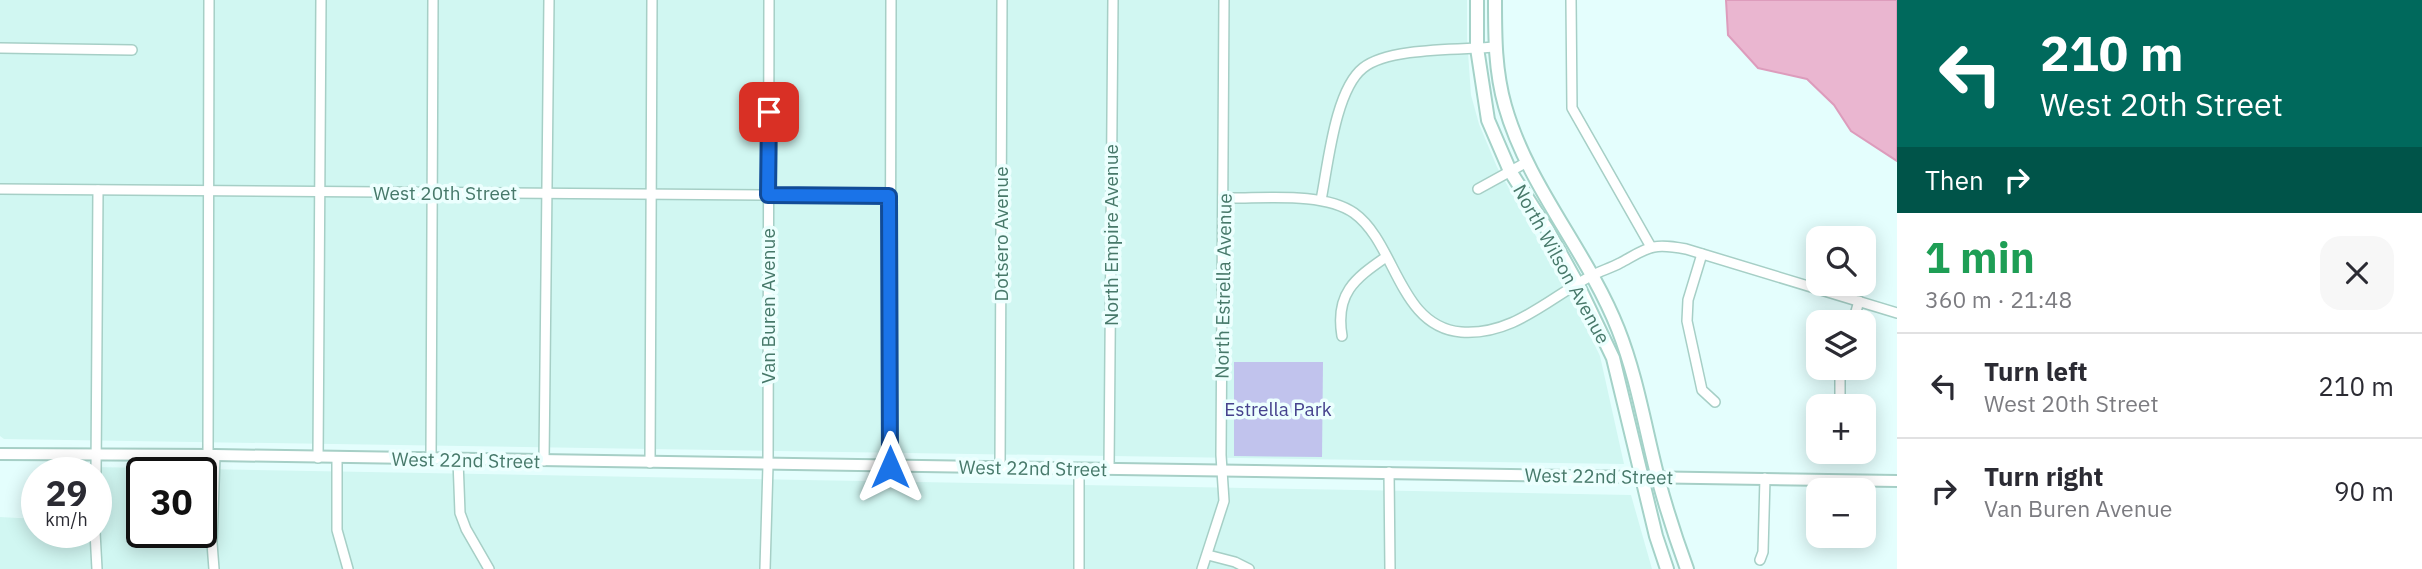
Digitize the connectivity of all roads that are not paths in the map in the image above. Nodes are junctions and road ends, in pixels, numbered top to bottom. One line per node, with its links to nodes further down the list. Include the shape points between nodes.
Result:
1 (209, 0): 23 (street)
2 (321, 0): 24 (street)
3 (433, 0): 25 (street)
4 (549, 0): 26 (street)
5 (652, 0): 27 (street)
6 (769, 0): 28 (street, Van Buren Avenue)
7 (891, 0): 29 (street)
8 (1002, 0): 53 (street, Dotsero Avenue)
9 (1112, 0): 55 (street, North Empire Avenue)
10 (1224, 0): 30 (street, North Estrella Avenue)
11 (1477, 0): 16 (main road, North Wilson Avenue)
12 (1495, 0): 14 (main road, North Wilson Avenue)
13 (1571, 0): 32 (street, via 1572,108)
14 (1495, 47): 16 (street); 18 (main road, North Wilson Avenue, via 1505,107)
15 (0, 48): 17 (street)
16 (1477, 48): 19 (main road, North Wilson Avenue, via 1488,120); 31 (street, via 1416,52 1364,67 1341,107)
17 (132, 50)
18 (1527, 162): 19 (street); 35 (main road, North Wilson Avenue)
19 (1510, 171): 22 (street); 36 (main road, North Wilson Avenue)
20 (0, 189): 21 (street, West 20th Street)
21 (98, 190): 23 (street, West 20th Street); 43 (street)
22 (1478, 190)
23 (209, 191): 24 (street, West 20th Street); 44 (street)
24 (320, 192): 25 (street, West 20th Street); 45 (street)
25 (433, 193): 26 (street, West 20th Street); 47 (street)
26 (548, 194): 27 (street, West 20th Street); 49 (street)
27 (652, 195): 28 (street, West 20th Street); 50 (street)
28 (768, 195): 29 (street, West 20th Street); 51 (street, Van Buren Avenue)
29 (889, 196): 52 (street)
30 (1223, 198): 31 (street); 56 (street, North Estrella Avenue)
31 (1321, 200): 34 (street, via 1356,214)
32 (1651, 247): 33 (street); 35 (street)
33 (1702, 254): 37 (street); 41 (street, via 1688,300 1687,321 1702,390)
34 (1385, 257): 36 (street, via 1416,306 1441,327 1455,331 1481,332 1505,326); 40 (street, via 1347,292 1340,312)
35 (1592, 275): 36 (street); 60 (main road, North Wilson Avenue, via 1630,364)
36 (1578, 285): 59 (main road, North Wilson Avenue, via 1613,358)
37 (1859, 301): 38 (street); 39 (street)
38 (1856, 310)
39 (1897, 313)
40 (1342, 336)
41 (1715, 402)
42 (0, 454): 43 (street, West 22nd Street)
43 (96, 455): 44 (street, West 22nd Street)
44 (211, 456): 45 (street, West 22nd Street); 68 (street)
45 (318, 458): 46 (street, West 22nd Street)
46 (337, 458): 47 (street, West 22nd Street); 69 (street, via 337,530)
47 (431, 460): 48 (street, West 22nd Street)
48 (458, 460): 49 (street, West 22nd Street); 70 (street, via 460,513)
49 (544, 461): 50 (street, West 22nd Street)
50 (650, 463): 51 (street, West 22nd Street)
51 (768, 465): 52 (street, West 22nd Street); 71 (street, Van Buren Avenue)
52 (890, 467): 53 (street, West 22nd Street)
53 (1000, 468): 54 (street, West 22nd Street)
54 (1079, 468): 55 (street, West 22nd Street); 72 (street)
55 (1109, 469): 56 (street, West 22nd Street)
56 (1223, 470): 57 (street, West 22nd Street); 65 (street, North Estrella Avenue, via 1224,501)
57 (1389, 472): 59 (street, West 22nd Street); 75 (street)
58 (1765, 478): 60 (street, West 22nd Street); 61 (street, West 22nd Street); 66 (street)
59 (1643, 479): 60 (street, West 22nd Street); 76 (main road, North Wilson Avenue)
60 (1658, 479): 77 (main road, North Wilson Avenue)
61 (1806, 479)
62 (1876, 481): 63 (street, West 22nd Street)
63 (1897, 481)
64 (96, 548): 67 (street)
65 (1208, 555): 73 (street, North Estrella Avenue); 74 (street)
66 (1760, 560)
67 (97, 569)
68 (214, 569)
69 (348, 569)
70 (489, 569)
71 (765, 569)
72 (1079, 569)
73 (1202, 569)
74 (1249, 569)
75 (1390, 569)
76 (1667, 569)
77 (1687, 569)

